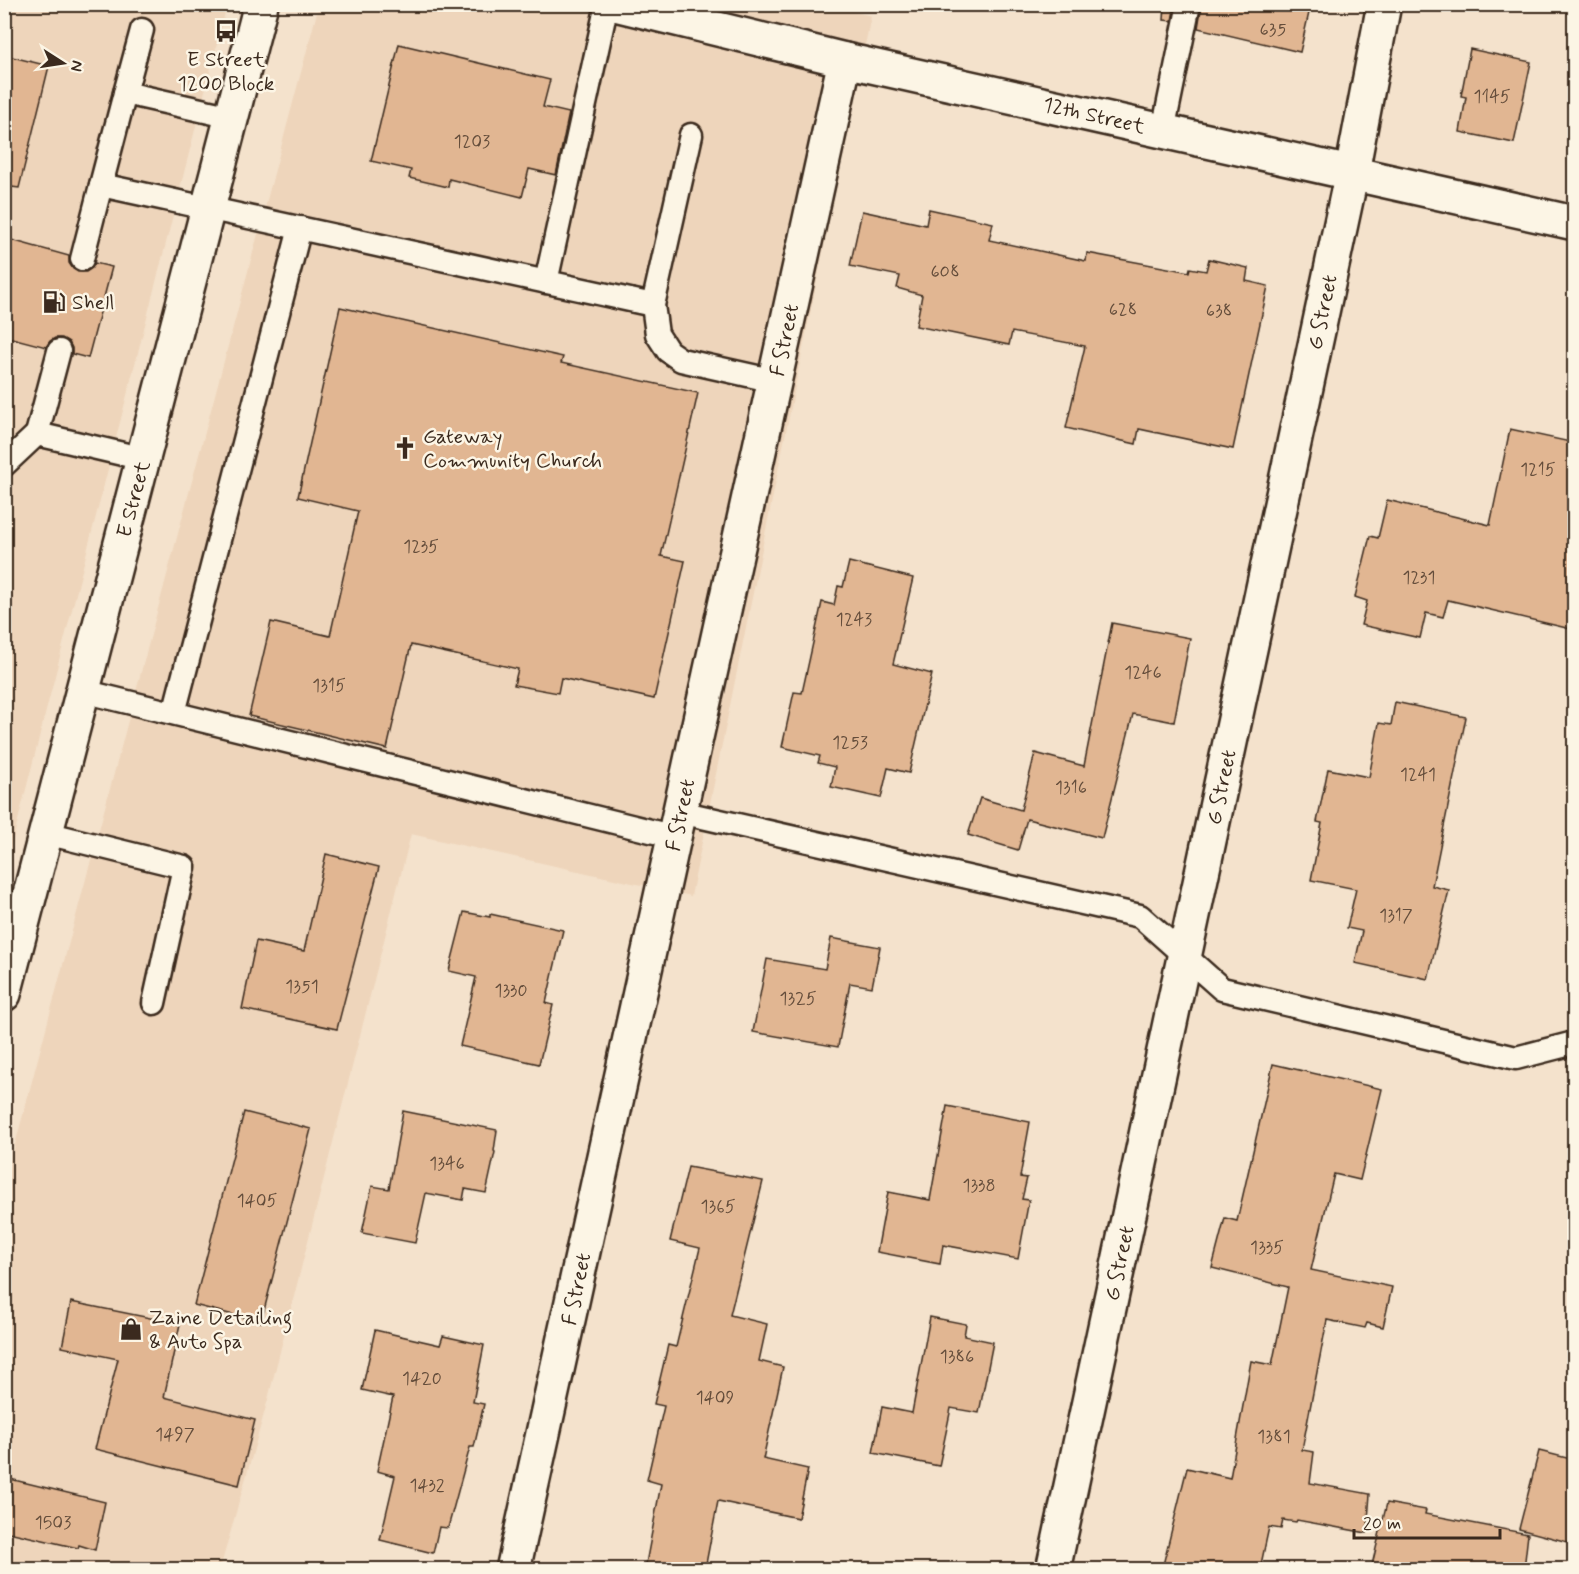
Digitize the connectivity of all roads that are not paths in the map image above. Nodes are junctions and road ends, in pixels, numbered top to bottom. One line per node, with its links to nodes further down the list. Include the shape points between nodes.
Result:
1 (261, 4): 9 (street, E Street)
2 (607, 4): 18 (lane)
3 (615, 4): 7 (street, 12th Street)
4 (1189, 4): 10 (lane)
5 (1384, 4): 12 (street, G Street)
6 (142, 30): 8 (lane)
7 (845, 60): 10 (street, 12th Street); 21 (street, F Street)
8 (125, 93): 9 (lane); 13 (lane)
9 (232, 117): 14 (street, E Street)
10 (1163, 131): 12 (street, 12th Street)
11 (691, 135): 19 (lane)
12 (1352, 172): 15 (street, 12th Street); 29 (street, G Street)
13 (100, 185): 14 (lane); 17 (lane)
14 (208, 209): 16 (lane); 23 (street, E Street)
15 (1575, 223)
16 (300, 228): 18 (lane); 26 (lane)
17 (82, 259)
18 (546, 282): 19 (lane)
19 (653, 305): 21 (lane, via 657,334 668,351 681,360)
20 (59, 351): 22 (lane)
21 (775, 381): 27 (street, F Street)
22 (37, 434): 23 (lane); 24 (lane)
23 (144, 459): 25 (street, E Street)
24 (4, 465)
25 (83, 691): 26 (lane); 28 (street, E Street)
26 (174, 713): 27 (lane)
27 (678, 824): 29 (lane, via 1140,916); 33 (street, F Street)
28 (46, 833): 30 (street, E Street); 31 (lane, via 184,867)
29 (1185, 955): 32 (lane, via 1222,989 1516,1058); 34 (street, G Street)
30 (5, 993)
31 (154, 1003)
32 (1575, 1043)
33 (513, 1569)
34 (1053, 1569)

